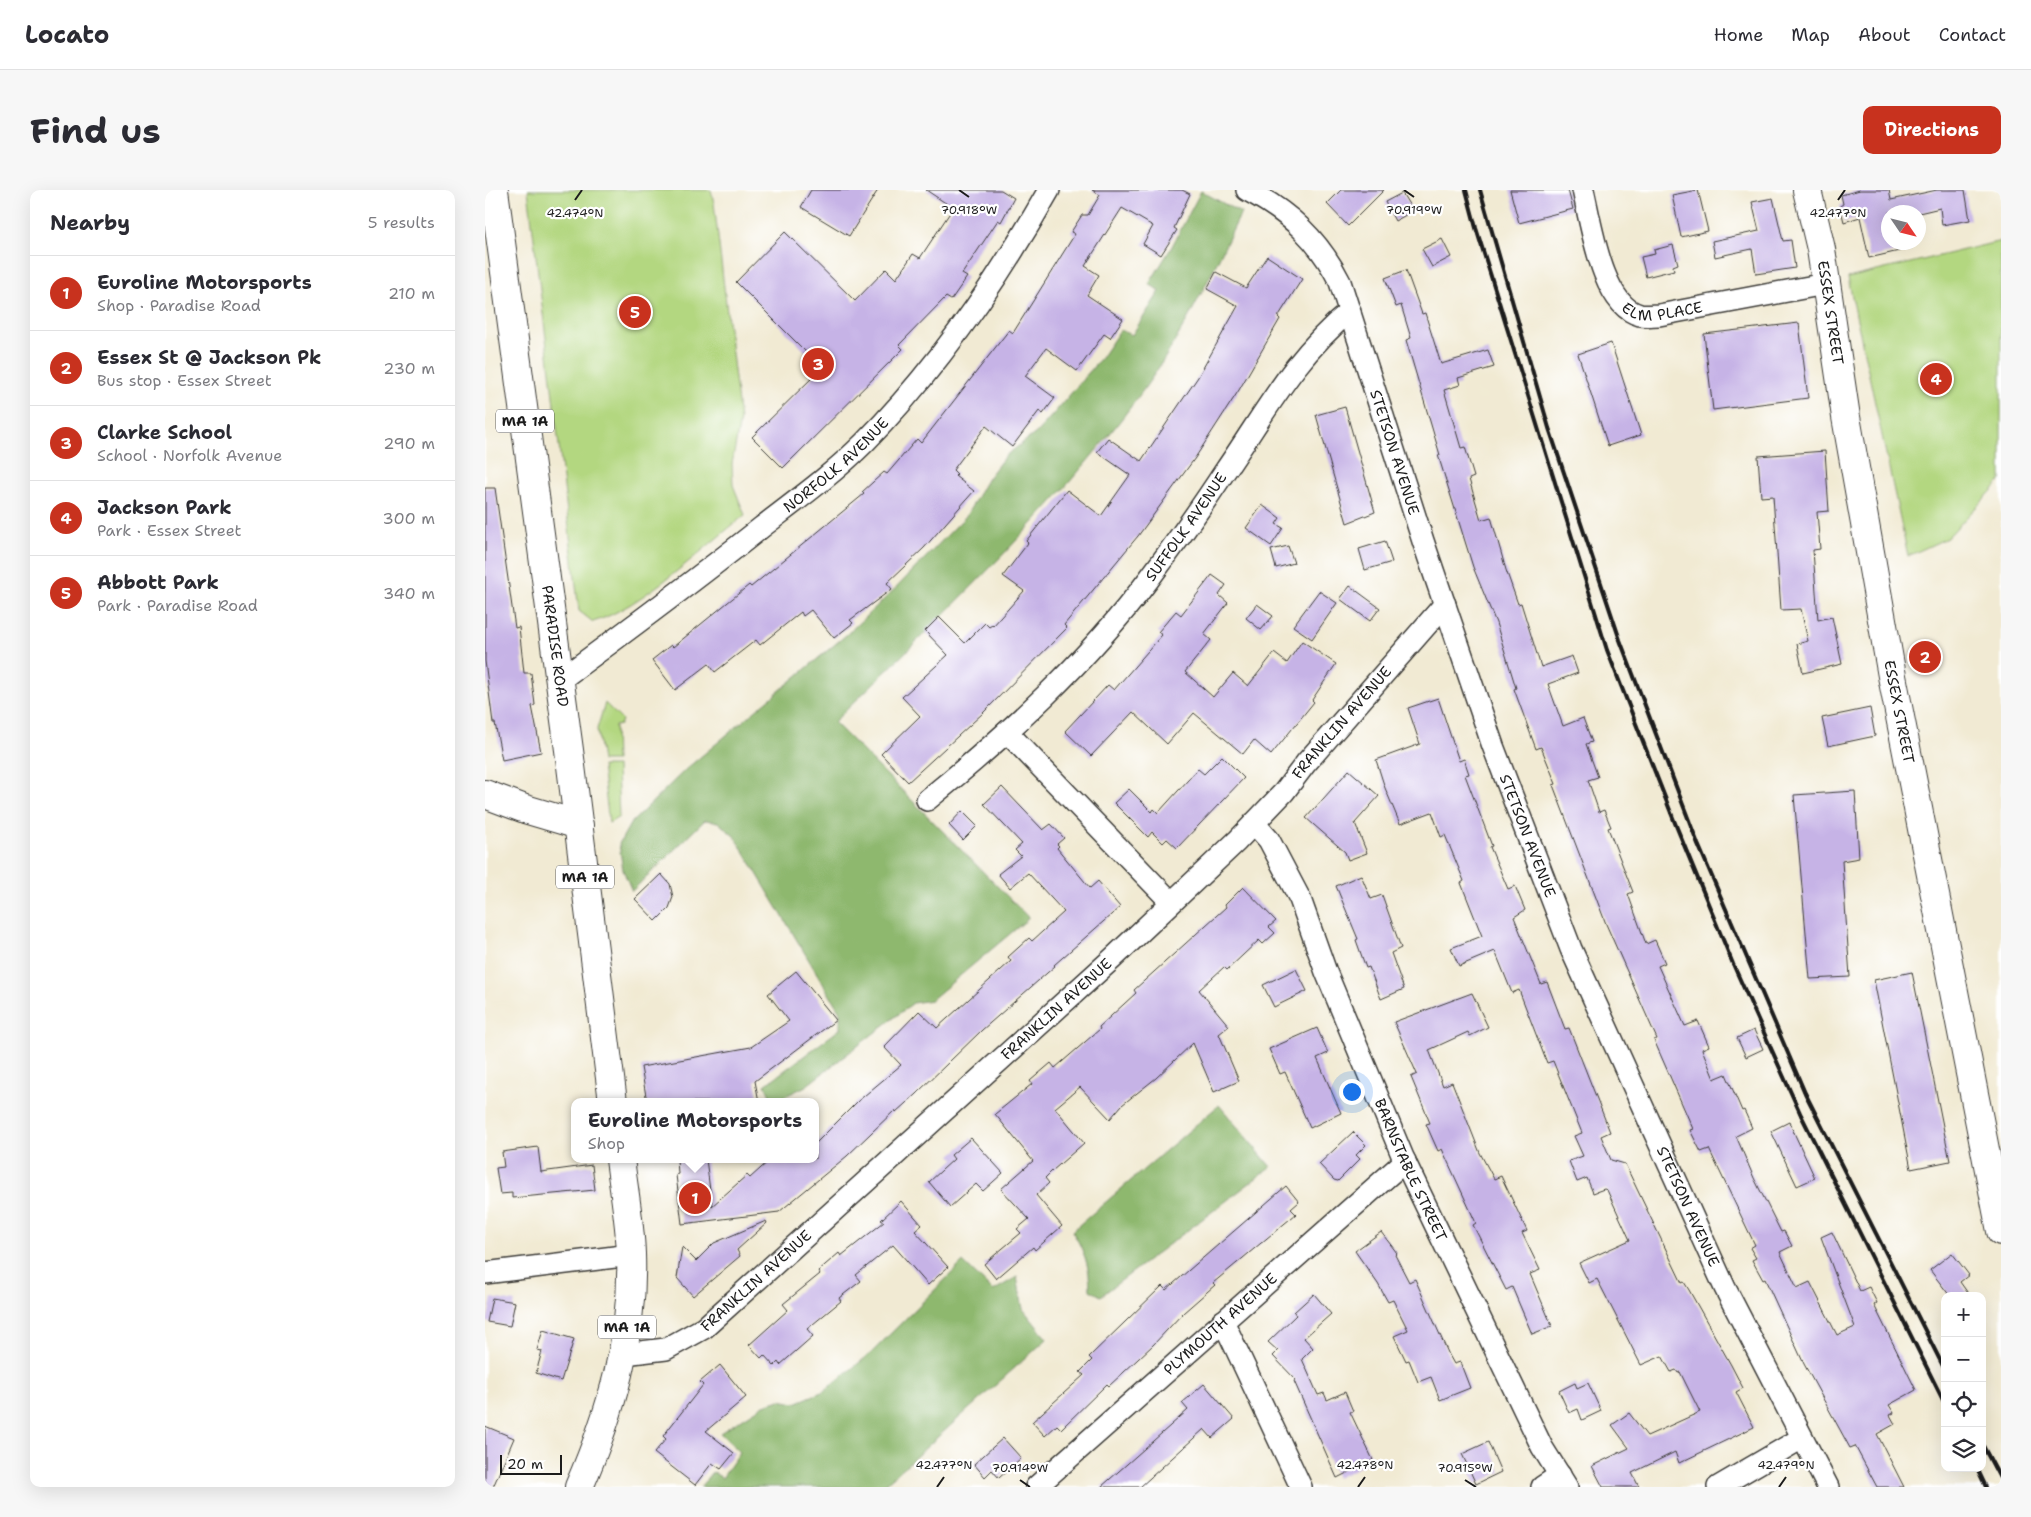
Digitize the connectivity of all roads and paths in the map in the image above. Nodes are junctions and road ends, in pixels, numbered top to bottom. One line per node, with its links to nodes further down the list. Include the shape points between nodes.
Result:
1 (494, 190): 9 (main road, PARADISE ROAD / MA 1A)
2 (1049, 190): 9 (street, NORFOLK AVENUE, via 1006,264 960,330 910,393 864,443 833,472 734,550)
3 (1247, 190): 7 (street, STETSON AVENUE, via 1289,216 1315,242 1329,259)
4 (1583, 190): 6 (street, ELM PLACE, via 1606,279 1626,308 1640,315 1659,315)
5 (1807, 190): 6 (main road, ESSEX STREET, via 1821,249)
6 (1825, 284): 19 (main road, ESSEX STREET, via 1890,666)
7 (1350, 311): 8 (street, STETSON AVENUE); 10 (street, SUFFOLK AVENUE, via 1300,360 1226,470 1130,602 1097,641)
8 (1445, 604): 13 (street, FRANKLIN AVENUE); 25 (street, STETSON AVENUE, via 1493,746 1571,949 1725,1288)
9 (560, 680): 14 (main road, PARADISE ROAD / MA 1A)
10 (1007, 732): 12 (street, SUFFOLK AVENUE); 15 (street)
11 (485, 794): 14 (main road)
12 (927, 800)
13 (1254, 823): 15 (street, FRANKLIN AVENUE); 17 (street, BARNSTABLE STREET, via 1269,840 1299,899)
14 (579, 826): 16 (main road, PARADISE ROAD / MA 1A)
15 (1171, 902): 24 (street, FRANKLIN AVENUE, via 705,1328 666,1349)
16 (613, 1098)
17 (1405, 1161): 23 (street, PLYMOUTH AVENUE); 26 (street, BARNSTABLE STREET, via 1542,1448)
18 (620, 1163): 21 (main road, MA 1A)
19 (1995, 1175): 20 (main road, ESSEX STREET)
20 (2001, 1231)
21 (631, 1255): 22 (street); 24 (main road, MA 1A, via 631,1288)
22 (485, 1272)
23 (1223, 1321): 28 (street, PLYMOUTH AVENUE); 29 (street)
24 (623, 1354): 27 (main road, MA 1A, via 605,1422)
25 (1801, 1438): 31 (street); 32 (street, STETSON AVENUE)
26 (1563, 1481): 30 (street)
27 (579, 1487)
28 (1036, 1487)
29 (1301, 1487)
30 (1542, 1487)
31 (1718, 1487)
32 (1828, 1487)

